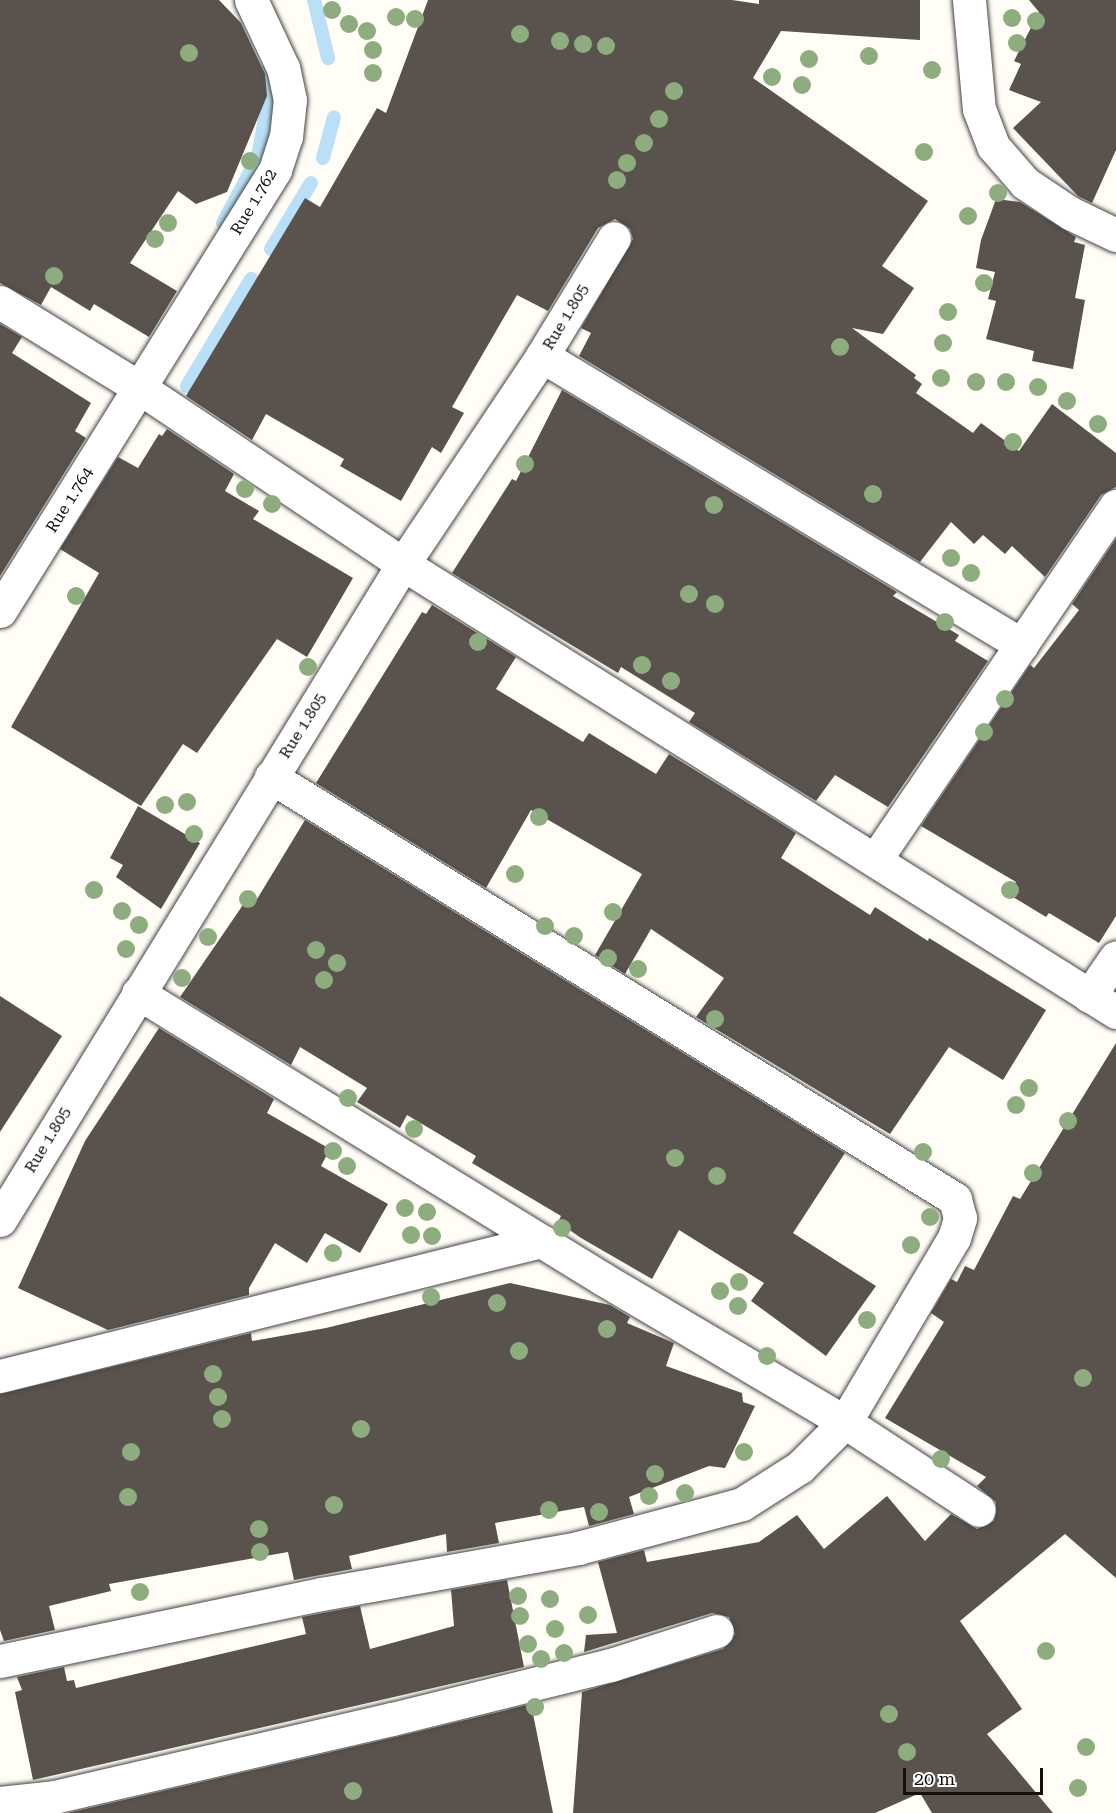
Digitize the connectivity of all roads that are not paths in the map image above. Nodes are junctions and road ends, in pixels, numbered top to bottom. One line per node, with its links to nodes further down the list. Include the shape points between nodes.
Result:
1 (251, 0): 7 (street, Rue 1.762, via 283,68 290,100 286,138 275,170)
2 (969, 0): 3 (street, via 979,109 993,146 1025,183 1070,213)
3 (1116, 235)
4 (614, 238): 6 (street, Rue 1.805)
5 (0, 302): 7 (street)
6 (542, 356): 9 (street, Rue 1.805); 11 (street)
7 (140, 388): 9 (street); 10 (street, Rue 1.764)
8 (1116, 506): 11 (street)
9 (402, 564): 12 (street, Rue 1.805); 13 (street)
10 (0, 612)
11 (1022, 645): 13 (street)
12 (271, 777): 15 (street, Rue 1.805); 20 (street, via 955,1199 960,1218 954,1238)
13 (875, 860): 16 (street)
14 (1116, 957): 16 (street)
15 (138, 993): 17 (street, Rue 1.805); 18 (street)
16 (1102, 1004)
17 (0, 1220)
18 (541, 1241): 19 (street); 20 (street)
19 (0, 1376)
20 (845, 1422): 21 (street); 23 (street, via 800,1467 742,1504 578,1548 321,1594)
21 (979, 1510)
22 (717, 1631): 24 (street, via 611,1665 392,1719 54,1797)
23 (0, 1660)
24 (0, 1803)

